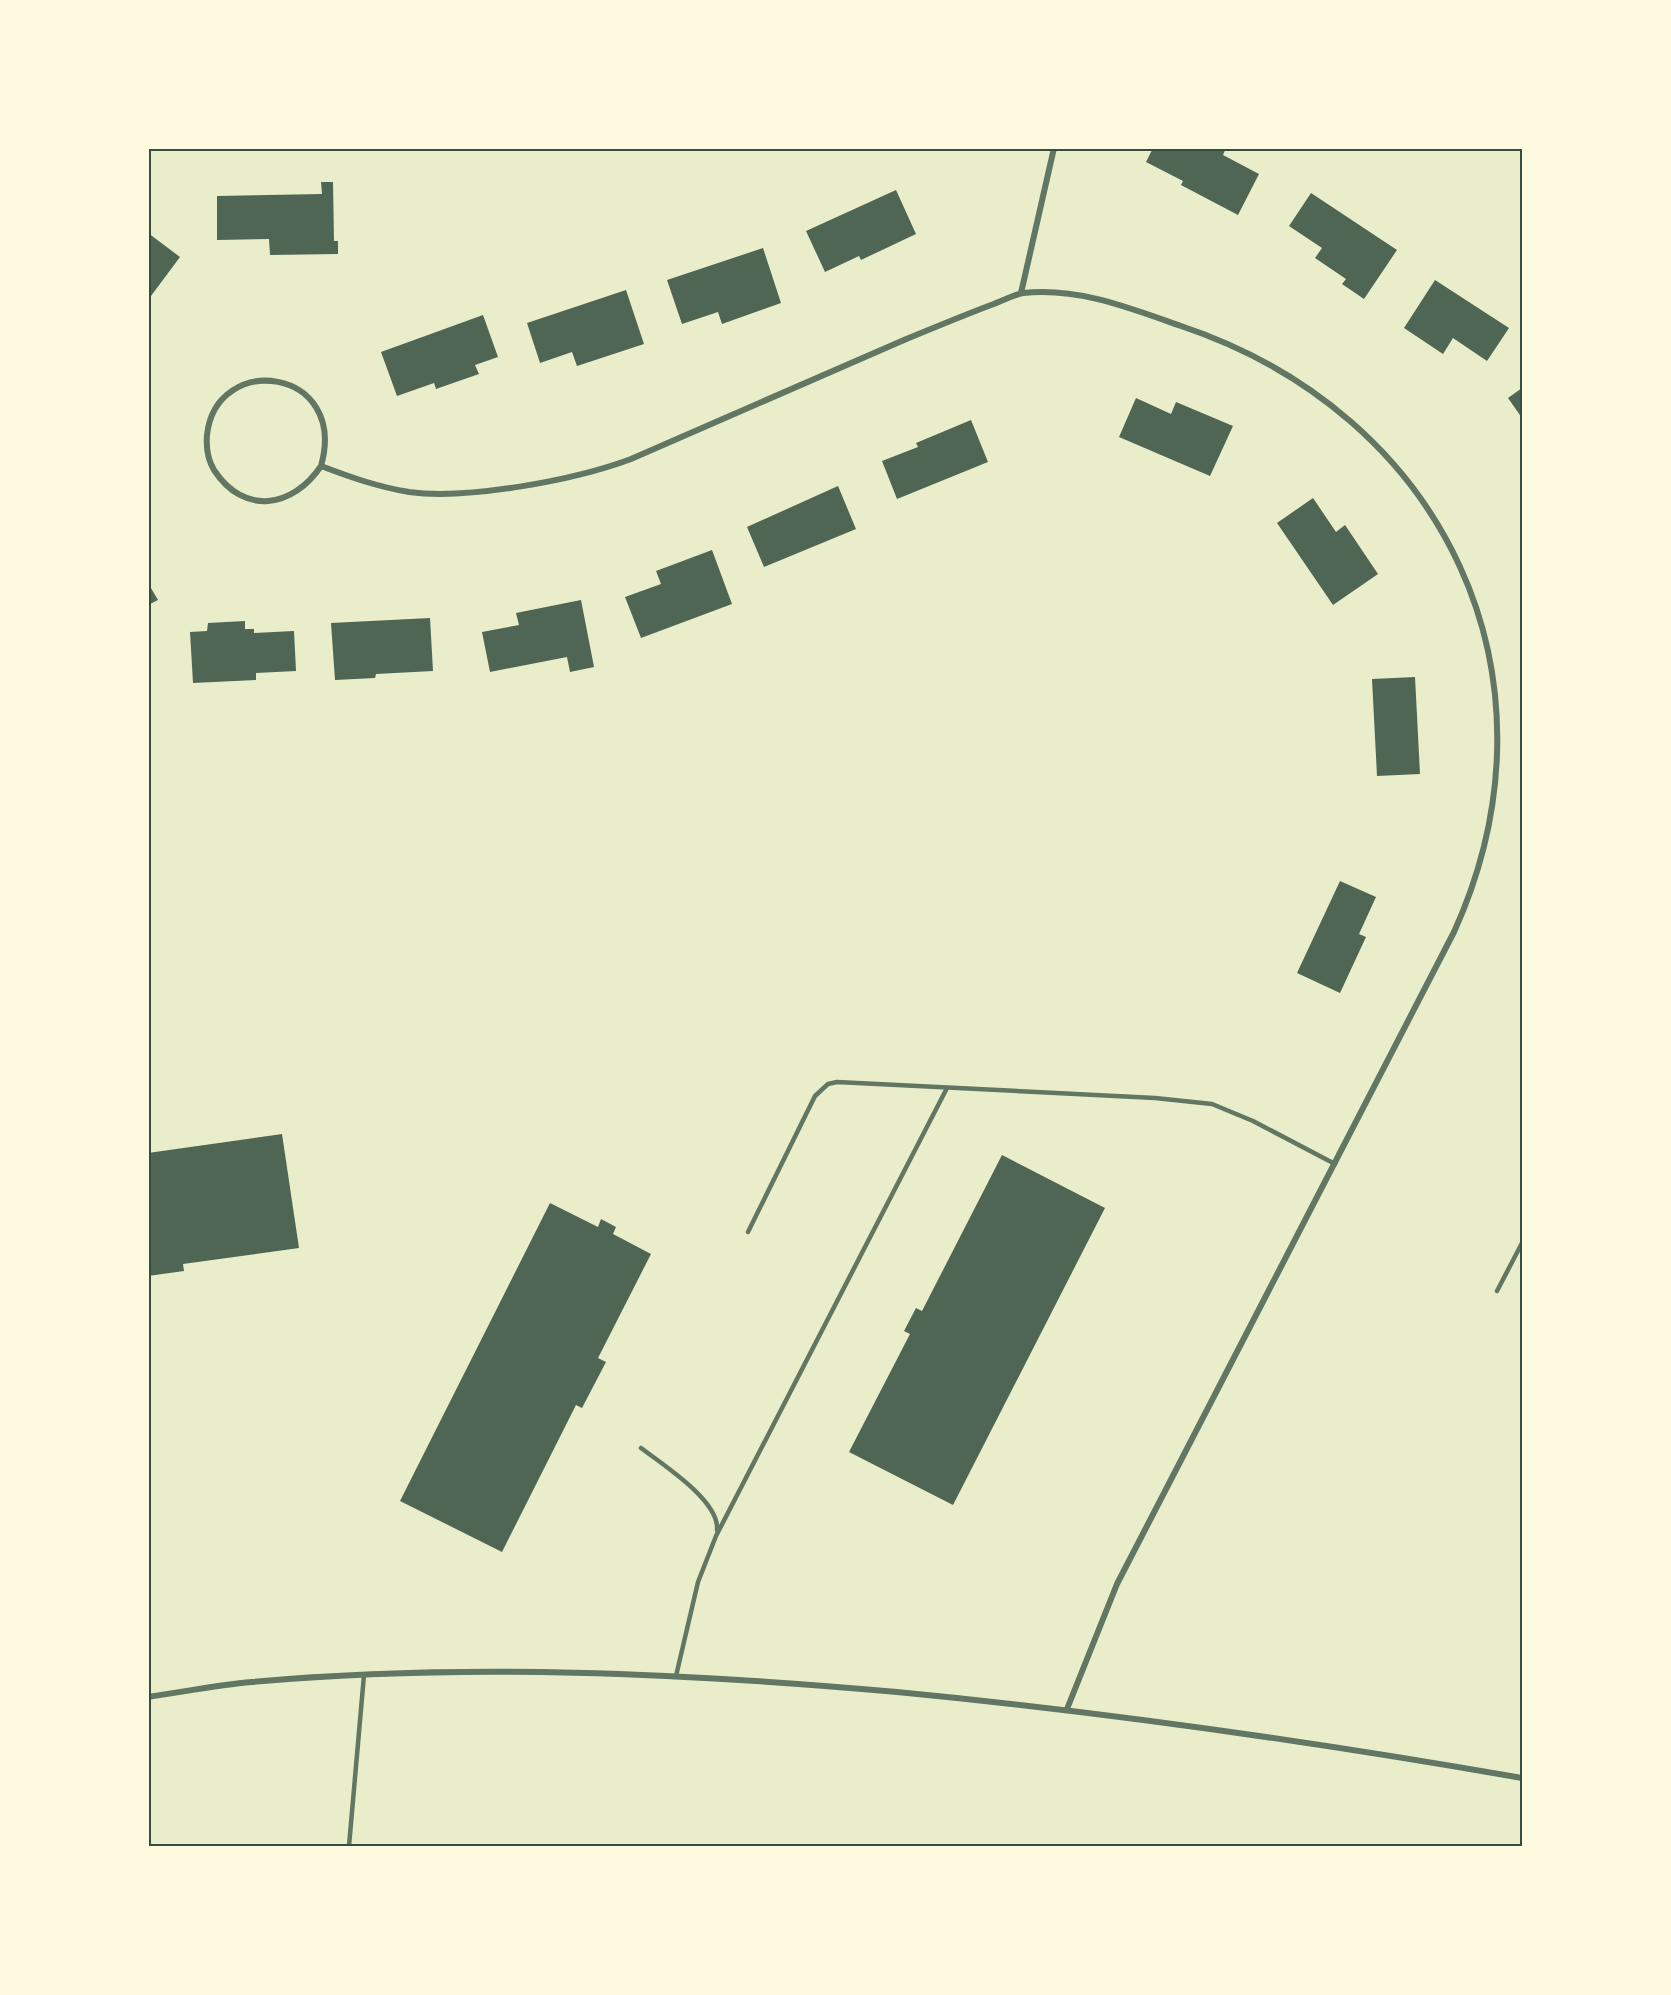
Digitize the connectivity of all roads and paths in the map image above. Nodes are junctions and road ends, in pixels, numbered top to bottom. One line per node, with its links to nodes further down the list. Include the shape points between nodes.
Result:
1 (1054, 148): 2 (street)
2 (1021, 293): 3 (street, via 602,470 450,493 377,486); 5 (street, via 1095,298 1136,310 1234,345 1297,380 1354,424 1399,471 1445,537 1471,597 1490,655 1498,726 1499,763 1485,844 1454,933)
3 (321, 466): 3 (street, via 326,429 314,404 292,386 273,380 251,382 232,391 217,405 208,424 206,445 211,465 222,483 239,495 260,501 279,500 310,482)
4 (947, 1088): 5 (lane, via 1212,1104 1253,1120); 6 (lane, via 837,1083 820,1090); 10 (lane)
5 (1335, 1164): 14 (street, via 1117,1584)
6 (748, 1232)
7 (1522, 1243): 8 (lane)
8 (1497, 1291)
9 (642, 1448): 10 (lane, via 684,1480 706,1503 717,1525)
10 (716, 1536): 12 (lane, via 698,1582)
11 (364, 1675): 12 (street, via 514,1672); 13 (street, via 248,1683); 16 (lane)
12 (676, 1676): 14 (street, via 767,1680)
13 (148, 1697)
14 (1067, 1709): 15 (street)
15 (1522, 1778)
16 (349, 1846)

